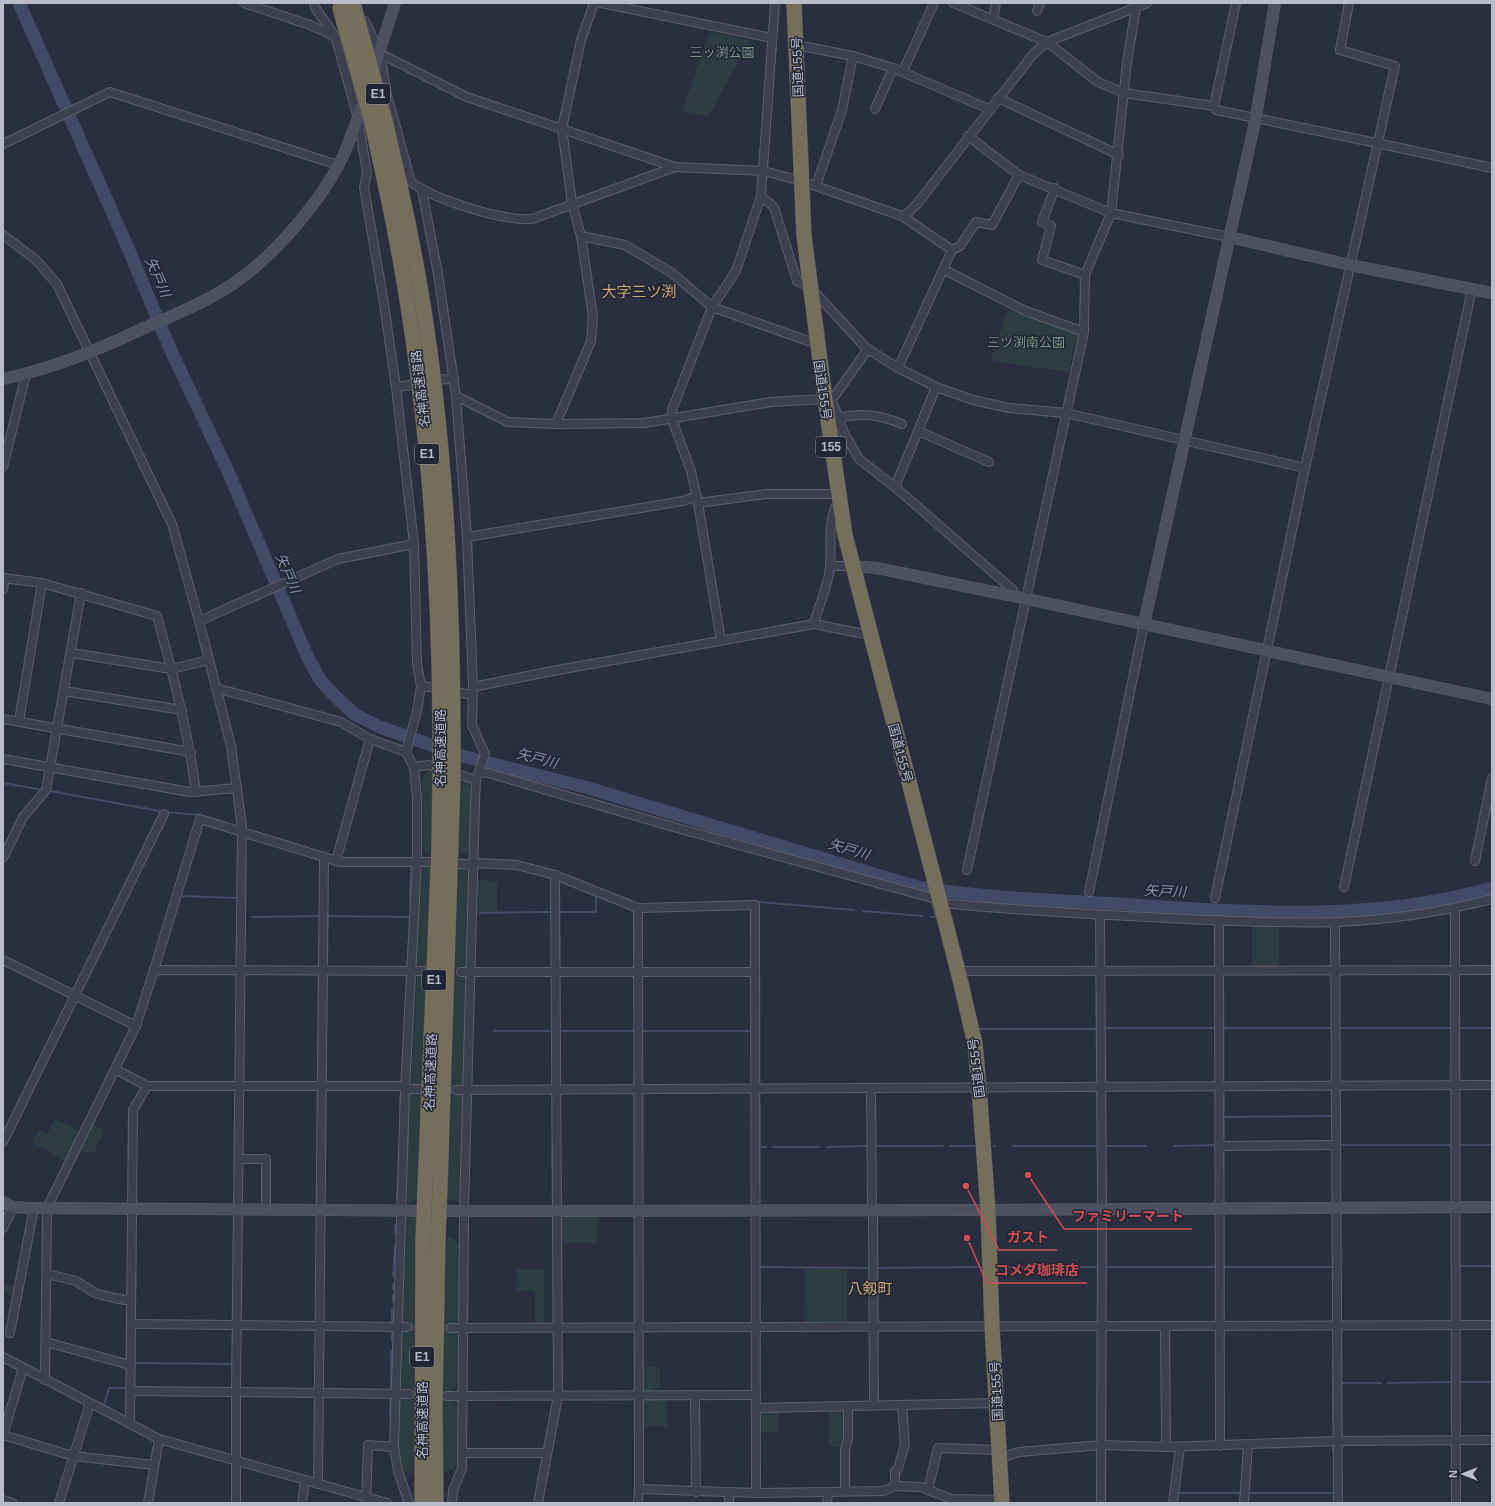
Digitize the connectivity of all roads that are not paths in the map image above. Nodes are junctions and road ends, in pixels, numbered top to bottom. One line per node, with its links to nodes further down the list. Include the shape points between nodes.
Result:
1 (244, 3): 19 (street)
2 (314, 3): 19 (street)
3 (360, 3): 23 (street, via 368,30)
4 (396, 3): 23 (street)
5 (594, 3): 34 (street, via 581,40)
6 (601, 3): 20 (street)
7 (775, 3): 20 (street)
8 (794, 3): 22 (highway, 国道155号 / 155)
9 (934, 3): 26 (street)
10 (953, 3): 18 (street)
11 (996, 3): 18 (street)
12 (1147, 3): 17 (street)
13 (1236, 3): 29 (street)
14 (1275, 3): 32 (street)
15 (1349, 3): 36 (street, via 1340,50 1395,66)
16 (344, 5): 46 (highway, 名神高速道路 / E1, bridge, via 384,120)
17 (1136, 7): 21 (street); 27 (street)
18 (993, 19): 21 (street)
19 (335, 36): 23 (street); 33 (street)
20 (772, 38): 42 (street)
21 (1047, 42): 27 (street, via 1098,82); 28 (street, via 1034,53)
22 (796, 45): 24 (street); 45 (highway, 国道155号 / 155)
23 (380, 53): 33 (street); 34 (street, via 467,97); 46 (street)
24 (853, 56): 25 (street); 47 (street, via 842,110)
25 (893, 68): 26 (street); 30 (street)
26 (903, 71): 31 (street)
27 (1124, 93): 29 (street); 38 (street)
28 (998, 98): 31 (street); 38 (street)
29 (1214, 106): 32 (street, via 1216,110)
30 (875, 109)
31 (989, 109): 35 (street)
32 (1256, 117): 36 (street); 56 (street)
33 (358, 118): 39 (street); 43 (street)
34 (562, 129): 40 (street); 51 (street)
35 (968, 136): 44 (street); 53 (street, via 917,204)
36 (1378, 143): 41 (street); 58 (street)
37 (3, 144): 39 (street, via 110,92)
38 (1118, 155): 52 (street)
39 (338, 165): 68 (street, via 322,192 292,230 243,277 223,290)
40 (675, 167): 42 (street); 51 (street)
41 (1492, 168)
42 (764, 172): 45 (street); 50 (street)
43 (367, 173): 46 (street); 75 (street, via 364,187)
44 (1019, 174): 48 (street); 57 (street, via 992,225 976,222 960,246)
45 (801, 181): 47 (street); 61 (highway, 国道155号 / 155)
46 (399, 184): 49 (street); 276 (highway, 名神高速道路 / E1, bridge, via 418,276 429,351 440,443 448,558 446,775 432,1187)
47 (816, 186): 53 (street)
48 (1055, 188): 52 (street); 60 (street, via 1042,222 1051,226 1042,260)
49 (422, 190): 51 (street, via 492,215 518,220 532,219); 71 (street)
50 (762, 196): 61 (street, via 774,207 797,280); 64 (street, via 736,271)
51 (572, 203): 55 (street)
52 (1111, 213): 56 (street); 60 (street)
53 (902, 216): 57 (street)
54 (3, 235): 68 (street, via 36,260 57,284)
55 (581, 236): 64 (street, via 625,245 672,274); 82 (street, via 593,317 591,341)
56 (1229, 237): 58 (street); 85 (street)
57 (952, 250): 59 (street)
58 (1350, 265): 62 (street); 88 (street)
59 (943, 270): 65 (street, via 1023,310); 69 (street)
60 (1085, 275): 65 (street)
61 (810, 287): 66 (highway, 国道155号 / 155); 67 (street)
62 (1472, 289): 63 (street); 111 (street)
63 (1492, 293)
64 (712, 307): 66 (street); 80 (street)
65 (1084, 332): 79 (street)
66 (817, 344): 78 (highway, 国道155号 / 155)
67 (868, 349): 69 (street); 78 (street)
68 (91, 353): 70 (street); 102 (street, via 172,524)
69 (898, 368): 76 (street)
70 (26, 374): 72 (street); 87 (street)
71 (454, 378): 73 (street); 77 (street)
72 (3, 379)
73 (439, 380)
74 (411, 385): 75 (street)
75 (396, 387): 93 (street)
76 (936, 387): 79 (street, via 973,400 1009,408); 84 (street)
77 (456, 396): 82 (street, via 508,422); 92 (street)
78 (828, 400): 80 (street, via 771,402); 81 (street); 91 (highway, 国道155号 / 155)
79 (1066, 413): 85 (street); 101 (street)
80 (671, 417): 82 (street, via 644,422); 90 (street, via 691,471)
81 (837, 418): 83 (street, via 851,414 869,414); 89 (street, via 859,459)
82 (556, 424)
83 (902, 424)
84 (918, 431): 86 (street); 89 (street)
85 (1185, 439): 88 (street); 104 (street)
86 (989, 462)
87 (3, 467)
88 (1305, 468): 107 (street)
89 (895, 487): 100 (street, via 1012,590)
90 (697, 499): 91 (street, via 766,494); 92 (street); 106 (street)
91 (839, 500): 94 (street, via 834,510 830,537); 95 (highway, 国道155号 / 155)
92 (467, 537): 116 (street)
93 (414, 544): 102 (street, via 338,559); 112 (street, via 417,664)
94 (830, 566): 95 (street); 103 (street)
95 (852, 566): 100 (street, via 877,568); 105 (highway, 国道155号 / 155)
96 (4, 578): 97 (street); 98 (street)
97 (42, 583): 99 (street); 121 (street)
98 (3, 589)
99 (81, 594): 108 (street); 110 (street, via 157,616)
100 (1013, 596): 101 (street)
101 (1026, 599): 104 (street); 143 (street)
102 (199, 621): 109 (street)
103 (814, 624): 105 (street); 106 (street)
104 (1144, 624): 107 (street); 146 (street)
105 (870, 635): 149 (highway, 国道155号 / 155)
106 (721, 640): 116 (street)
107 (1267, 651): 111 (street); 147 (street)
108 (72, 653): 110 (street); 115 (street)
109 (209, 660): 110 (street); 114 (street)
110 (171, 669): 119 (street)
111 (1390, 678): 118 (street); 145 (street)
112 (422, 686): 113 (street); 124 (street, via 418,711)
113 (431, 687)
114 (216, 688): 123 (street, via 341,722); 131 (street, via 231,746)
115 (64, 691): 119 (street); 122 (street)
116 (472, 691): 117 (street); 129 (street, via 472,726 485,754)
117 (461, 693)
118 (1492, 699)
119 (182, 710): 125 (street)
120 (3, 719): 121 (street)
121 (20, 722): 122 (street)
122 (57, 728): 125 (street); 127 (street)
123 (370, 739): 124 (street); 137 (street)
124 (406, 750): 128 (street)
125 (191, 752): 132 (street)
126 (3, 759): 127 (street)
127 (50, 767): 132 (street); 136 (street, via 46,790 23,817)
128 (414, 767): 129 (street, via 428,766); 138 (street, via 417,798)
129 (479, 774): 142 (street); 149 (street, via 488,773)
130 (1492, 778): 139 (street)
131 (237, 788): 132 (street); 134 (street)
132 (196, 792)
133 (164, 814): 172 (street)
134 (242, 832): 135 (street); 156 (street, via 200,819); 157 (street)
135 (324, 857): 137 (street); 162 (street)
136 (3, 858)
137 (336, 861): 138 (street)
138 (416, 861): 140 (street); 163 (street)
139 (1475, 861)
140 (430, 862)
141 (460, 864): 142 (street)
142 (474, 864): 144 (street, via 517,865); 168 (street)
143 (967, 870)
144 (555, 875): 150 (street); 169 (street)
145 (1344, 887)
146 (1089, 892)
147 (1215, 898)
148 (1492, 899): 151 (street)
149 (940, 902): 152 (street); 165 (highway, 国道155号 / 155)
150 (638, 908): 170 (street); 171 (street, via 755,905)
151 (1455, 908): 154 (street, via 1366,921); 160 (street)
152 (1100, 915): 153 (street); 166 (street)
153 (1219, 920): 154 (street); 158 (street)
154 (1335, 922): 159 (street)
155 (3, 960): 172 (street)
156 (154, 970): 157 (street); 173 (street)
157 (240, 970): 162 (street); 177 (street)
158 (1219, 970): 159 (street); 166 (street); 181 (street)
159 (1336, 970): 160 (street); 182 (street)
160 (1455, 970): 161 (street); 183 (street)
161 (1492, 970)
162 (323, 971): 163 (street); 178 (street)
163 (411, 971): 164 (street); 184 (street)
164 (427, 971)
165 (958, 971): 166 (street); 179 (highway, 国道155号 / 155, via 975,1044)
166 (1101, 971): 180 (street)
167 (461, 972): 168 (street)
168 (471, 972): 169 (street); 190 (street)
169 (556, 972): 170 (street); 191 (street)
170 (638, 972): 171 (street); 187 (street)
171 (755, 972): 188 (street)
172 (75, 996): 173 (street); 192 (street)
173 (136, 1026): 174 (street)
174 (115, 1069): 176 (street); 200 (street)
175 (1492, 1085): 183 (street)
176 (147, 1086): 177 (street); 203 (street, via 133,1110)
177 (239, 1086): 178 (street); 195 (street)
178 (322, 1086): 184 (street); 209 (street)
179 (979, 1086): 180 (street); 185 (street); 213 (highway, 国道155号 / 155)
180 (1101, 1086): 181 (street); 207 (street)
181 (1219, 1086): 182 (street); 194 (street)
182 (1335, 1086): 183 (street); 193 (street)
183 (1455, 1086): 197 (street)
184 (405, 1088): 186 (street); 210 (street)
185 (871, 1088): 188 (street); 206 (street)
186 (422, 1089)
187 (638, 1089): 188 (street); 191 (street); 212 (street)
188 (755, 1089): 205 (street)
189 (456, 1090): 190 (street)
190 (467, 1090): 191 (street); 214 (street)
191 (556, 1090): 211 (street)
192 (3, 1142)
193 (1336, 1145): 194 (street); 202 (street)
194 (1219, 1146): 201 (street)
195 (239, 1159): 204 (street); 208 (street, via 266,1159)
196 (8, 1204): 199 (street); 215 (street)
197 (1456, 1207): 198 (street); 202 (street); 220 (street)
198 (1492, 1207)
199 (34, 1208): 200 (street); 236 (street)
200 (48, 1208): 203 (street); 216 (street)
201 (1219, 1208): 202 (street); 207 (street); 226 (street)
202 (1336, 1208): 227 (street)
203 (132, 1209): 204 (street); 217 (street)
204 (238, 1209): 208 (street); 219 (street)
205 (755, 1209): 206 (street); 212 (street); 232 (street)
206 (872, 1209): 213 (street); 230 (street)
207 (1102, 1209): 213 (street); 224 (street)
208 (266, 1210): 209 (street)
209 (320, 1210): 210 (street); 222 (street)
210 (401, 1210): 214 (street); 228 (street)
211 (556, 1210): 212 (street); 214 (street); 234 (street)
212 (639, 1210): 235 (street)
213 (988, 1210): 223 (highway, 国道155号 / 155)
214 (464, 1211): 233 (street)
215 (3, 1228)
216 (47, 1274): 217 (street, via 76,1281 95,1293); 237 (street)
217 (131, 1300): 218 (street)
218 (131, 1324): 219 (street); 239 (street)
219 (237, 1325): 222 (street); 243 (street)
220 (1456, 1325): 221 (street); 227 (street); 263 (street)
221 (1492, 1325)
222 (319, 1326): 228 (street); 244 (street)
223 (992, 1326): 224 (street); 230 (street); 254 (highway, 国道155号 / 155)
224 (1102, 1326): 225 (street); 264 (street)
225 (1164, 1326): 226 (street); 269 (street)
226 (1220, 1326): 227 (street); 266 (street)
227 (1337, 1326): 262 (street)
228 (397, 1327): 229 (street); 245 (street)
229 (407, 1327)
230 (874, 1327): 232 (street); 255 (street)
231 (451, 1328): 233 (street)
232 (755, 1328): 235 (street); 249 (street)
233 (463, 1329): 234 (street); 251 (street)
234 (557, 1329): 235 (street); 252 (street)
235 (639, 1329): 247 (street)
236 (10, 1333)
237 (46, 1342): 239 (street); 241 (street)
238 (3, 1357): 240 (street)
239 (130, 1365): 242 (street)
240 (24, 1368): 241 (street); 273 (street, via 3,1435)
241 (45, 1380): 253 (street)
242 (130, 1391): 243 (street); 259 (street)
243 (236, 1392): 244 (street); 274 (street)
244 (319, 1392): 245 (street); 278 (street)
245 (395, 1393): 246 (street); 267 (street)
246 (410, 1394)
247 (640, 1395): 248 (street); 252 (street); 280 (street)
248 (695, 1395): 249 (street); 283 (street)
249 (756, 1395): 258 (street)
250 (447, 1396): 251 (street)
251 (462, 1396): 252 (street); 270 (street)
252 (558, 1396): 271 (street)
253 (90, 1403): 259 (street); 273 (street)
254 (997, 1403): 256 (street); 272 (highway, 国道155号 / 155)
255 (874, 1405): 256 (street); 257 (street)
256 (902, 1405): 279 (street, via 905,1444 898,1469 895,1471)
257 (848, 1406): 258 (street); 282 (street)
258 (756, 1408): 286 (street)
259 (130, 1424): 260 (street)
260 (158, 1439): 274 (street); 275 (street)
261 (1492, 1440): 263 (street)
262 (1338, 1441): 263 (street); 265 (street); 308 (street)
263 (1456, 1441): 309 (street)
264 (1102, 1445): 269 (street); 272 (street); 305 (street)
265 (1248, 1445): 266 (street); 307 (street)
266 (1220, 1446): 268 (street)
267 (394, 1447): 288 (street, via 368,1445); 297 (street, via 398,1471)
268 (1180, 1447): 269 (street); 306 (street)
269 (1166, 1448)
270 (462, 1453): 271 (street); 300 (street, via 462,1468 453,1491)
271 (547, 1453): 301 (street)
272 (999, 1454): 281 (street, via 938,1448); 290 (highway, 国道155号 / 155)
273 (73, 1456): 275 (street); 292 (street)
274 (237, 1462): 277 (street); 294 (street)
275 (154, 1466): 293 (street)
276 (429, 1475): 298 (highway, 名神高速道路 / E1); 299 (highway, 名神高速道路 / E1)
277 (305, 1481): 278 (street); 295 (street)
278 (318, 1484): 288 (street)
279 (895, 1486): 281 (street, via 921,1487); 282 (street, via 884,1491)
280 (639, 1489): 283 (street); 302 (street)
281 (928, 1490): 289 (street)
282 (845, 1491): 284 (street)
283 (696, 1492): 285 (street)
284 (828, 1492): 286 (street); 304 (street)
285 (729, 1493): 286 (street); 303 (street)
286 (756, 1493)
287 (3, 1500): 291 (street)
288 (367, 1500): 296 (street)
289 (951, 1501): 290 (street)
290 (1002, 1502)
291 (13, 1503)
292 (59, 1503)
293 (148, 1503)
294 (236, 1503)
295 (302, 1503)
296 (387, 1503)
297 (409, 1503)
298 (422, 1503)
299 (436, 1503)
300 (452, 1503)
301 (538, 1503)
302 (638, 1503)
303 (729, 1503)
304 (827, 1503)
305 (1101, 1503)
306 (1173, 1503)
307 (1244, 1503)
308 (1338, 1503)
309 (1456, 1503)

